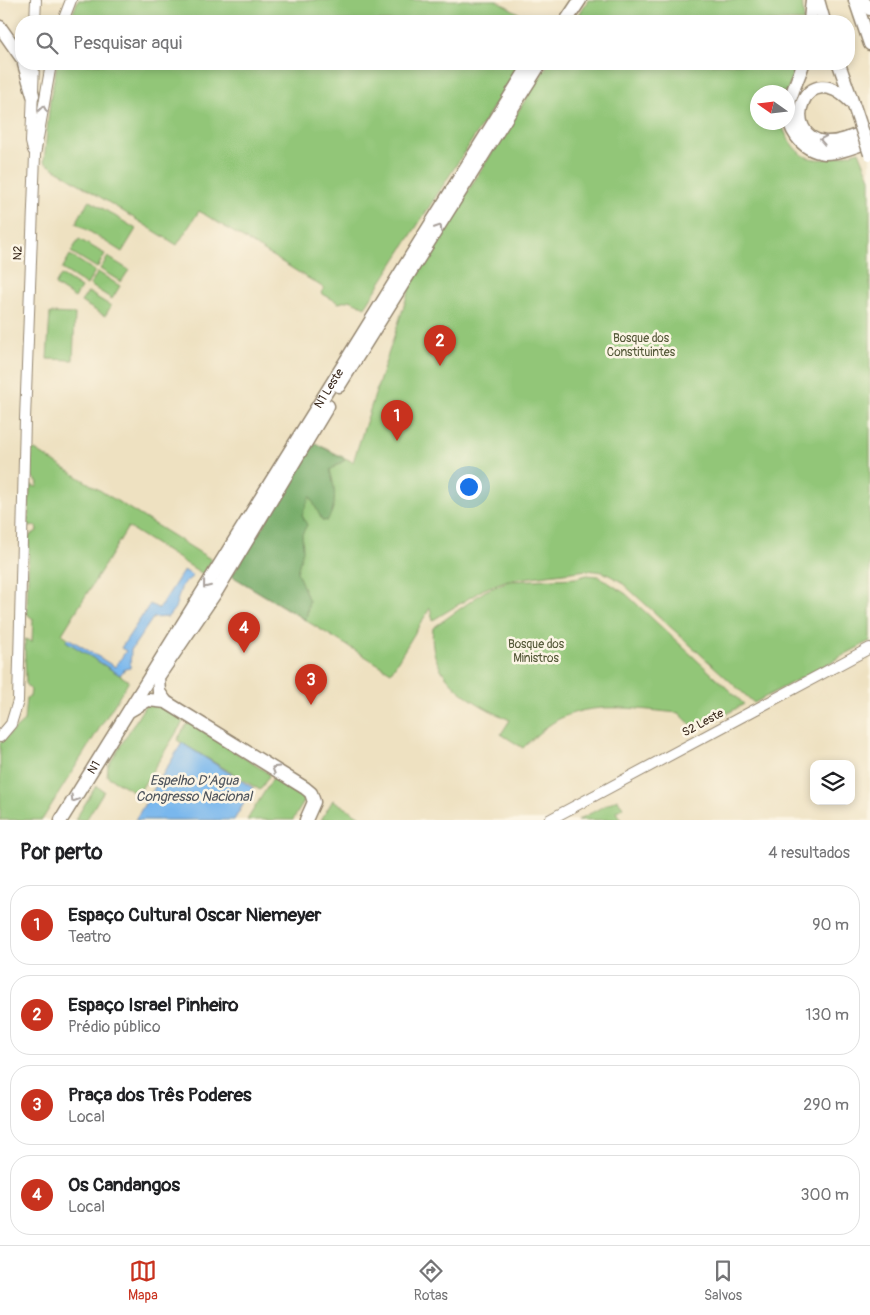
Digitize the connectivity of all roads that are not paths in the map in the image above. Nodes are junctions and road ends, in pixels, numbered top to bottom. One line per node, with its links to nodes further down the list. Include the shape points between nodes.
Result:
1 (36, 0): 10 (main road)
2 (71, 0): 11 (main road)
3 (570, 0): 12 (highway)
4 (580, 0): 13 (highway)
5 (812, 0): 14 (highway)
6 (818, 0): 15 (highway)
7 (855, 0): 17 (highway)
8 (862, 0): 9 (highway)
9 (870, 9)
10 (35, 15)
11 (65, 15)
12 (561, 15)
13 (570, 15)
14 (811, 15)
15 (822, 15)
16 (0, 27): 18 (highway)
17 (870, 44)
18 (15, 48)
19 (26, 70): 26 (highway)
20 (34, 70): 26 (main road, N2)
21 (50, 70): 31 (main road, N2, one-way to 21)
22 (526, 70): 34 (highway, N1 Leste, one-way to 34)
23 (536, 70): 33 (highway, N1 Leste, one-way to 23, via 159,692 158,677 218,589 337,390)
24 (801, 70): 29 (highway, via 788,114 796,136 813,150 825,153)
25 (841, 70): 27 (highway)
26 (33, 95): 31 (main road, N2, via 32,142)
27 (853, 105): 28 (highway, one-way to 27, via 835,142 819,141 804,128 800,118 804,96 818,88 836,90); 30 (highway, bridge)
28 (870, 130)
29 (870, 141)
30 (870, 154)
31 (35, 155): 35 (main road, N2, via 18,701 10,724)
32 (870, 648): 38 (main road, S2 Leste)
33 (166, 702): 34 (highway, via 148,700); 37 (highway, one-way to 33, via 314,798 305,788)
34 (127, 713): 36 (highway, N1, one-way to 36)
35 (0, 737)
36 (61, 820)
37 (306, 820)
38 (549, 820)

